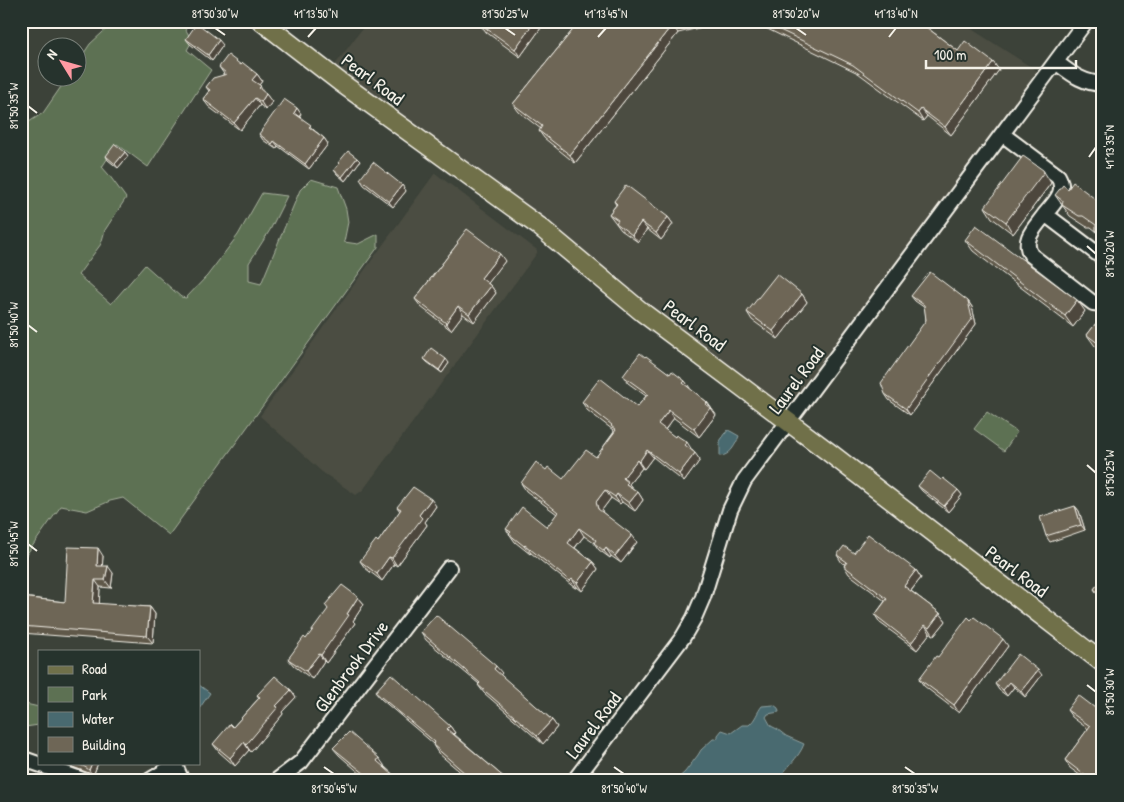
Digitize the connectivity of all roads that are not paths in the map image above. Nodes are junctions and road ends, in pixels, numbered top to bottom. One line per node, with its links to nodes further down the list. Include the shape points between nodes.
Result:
1 (261, 21): 9 (main road, Pearl Road, via 540,227 642,312)
2 (1086, 21): 3 (street, Laurel Road)
3 (1056, 62): 4 (street, via 1078,78 1091,84); 5 (street, Laurel Road)
4 (1103, 84)
5 (1002, 134): 6 (street, via 1062,182 1060,194); 9 (street, Laurel Road)
6 (1045, 214): 7 (street); 8 (street, via 1028,238 1026,244 1030,255 1093,302)
7 (1103, 258)
8 (1103, 304)
9 (788, 421): 11 (main road, Pearl Road); 18 (street, Laurel Road, via 737,494 703,597 683,637)
10 (449, 568): 17 (street, Glenbrook Drive, via 301,762)
11 (1103, 663)
12 (21, 758): 14 (street)
13 (174, 764): 15 (street); 16 (street)
14 (86, 781)
15 (149, 781)
16 (182, 781)
17 (276, 781)
18 (574, 781)

